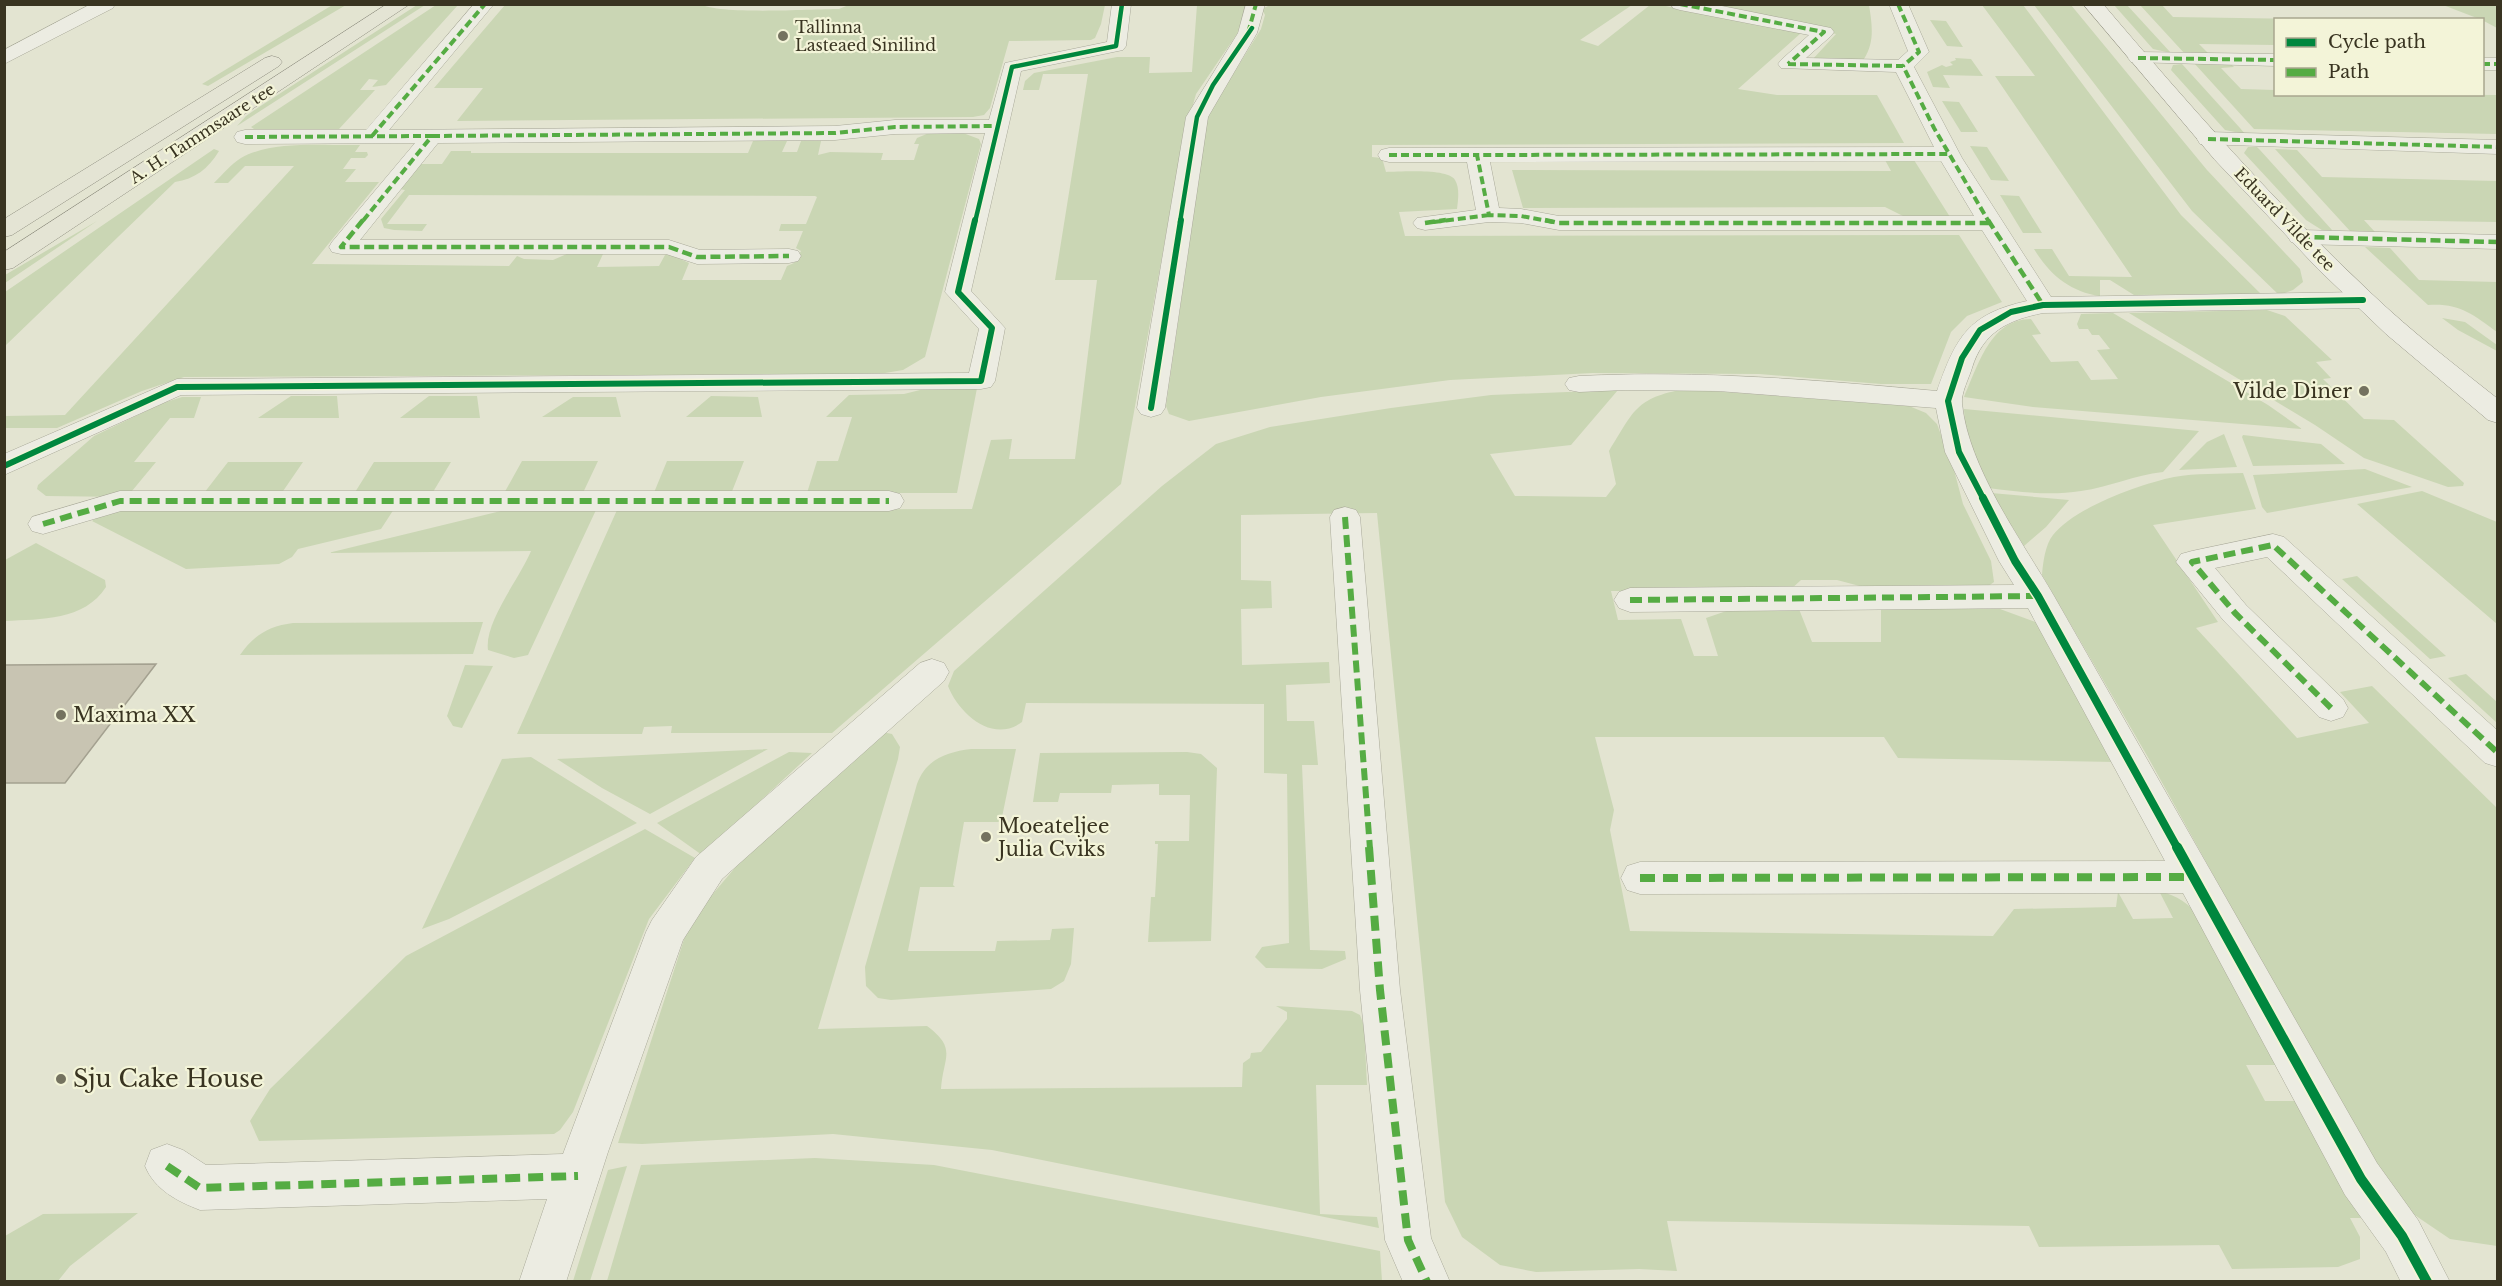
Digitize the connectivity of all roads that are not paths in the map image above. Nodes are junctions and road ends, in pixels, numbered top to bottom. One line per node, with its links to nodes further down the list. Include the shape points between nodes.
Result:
1 (106, 4): 10 (street)
2 (401, 4): 30 (main road, A. H. Tammsaare tee)
3 (485, 4): 15 (street)
4 (1122, 4): 14 (street, via 1116,46 1012,67)
5 (1680, 4): 13 (street, via 1824,33 1788,64)
6 (1898, 4): 13 (street, via 1919,51)
7 (2092, 4): 11 (street, Eduard Vilde tee)
8 (1256, 11): 35 (street, via 1197,117)
9 (285, 54): 26 (main road, A. H. Tammsaare tee)
10 (4, 58)
11 (2138, 58): 12 (street); 18 (street, Eduard Vilde tee)
12 (2274, 60)
13 (1903, 66): 20 (street)
14 (996, 126): 16 (street, via 895,127 835,133); 37 (street, via 958,292 992,328 981,381 177,387)
15 (372, 136): 16 (street); 17 (street)
16 (432, 136): 29 (street, via 342,247 669,247 697,257)
17 (245, 137)
18 (2208, 139): 19 (street); 27 (street, Eduard Vilde tee)
19 (2498, 147)
20 (1948, 154): 22 (street); 25 (street)
21 (1389, 155): 22 (street)
22 (1476, 155): 23 (street)
23 (1490, 215): 24 (street); 25 (street, via 1559,223)
24 (1425, 223)
25 (1989, 223): 32 (street)
26 (4, 230)
27 (2300, 237): 28 (street); 31 (street, Eduard Vilde tee)
28 (2498, 242)
29 (789, 256)
30 (4, 263)
31 (2363, 300): 32 (street); 36 (street, Eduard Vilde tee)
32 (2043, 305): 34 (street, via 2011,312 1980,330 1962,358)
33 (1579, 384): 34 (street, via 1630,380 1769,385)
34 (1948, 401): 41 (street, via 1963,461 2015,561)
35 (1151, 408)
36 (2498, 414)
37 (4, 466)
38 (889, 501): 40 (street, via 120,501)
39 (1344, 517): 51 (street, via 1380,990 1408,1239)
40 (43, 524)
41 (2038, 596): 42 (street); 46 (street)
42 (1630, 600)
43 (932, 672): 49 (street, via 709,868 666,932)
44 (2331, 708): 45 (street, via 2235,613 2193,562 2273,545)
45 (2498, 753)
46 (2195, 877): 47 (street); 52 (street, via 2361,1179 2402,1236)
47 (1640, 878)
48 (167, 1166): 49 (street, via 200,1188)
49 (578, 1176): 50 (street)
50 (542, 1281)
51 (1427, 1281)
52 (2427, 1281)

